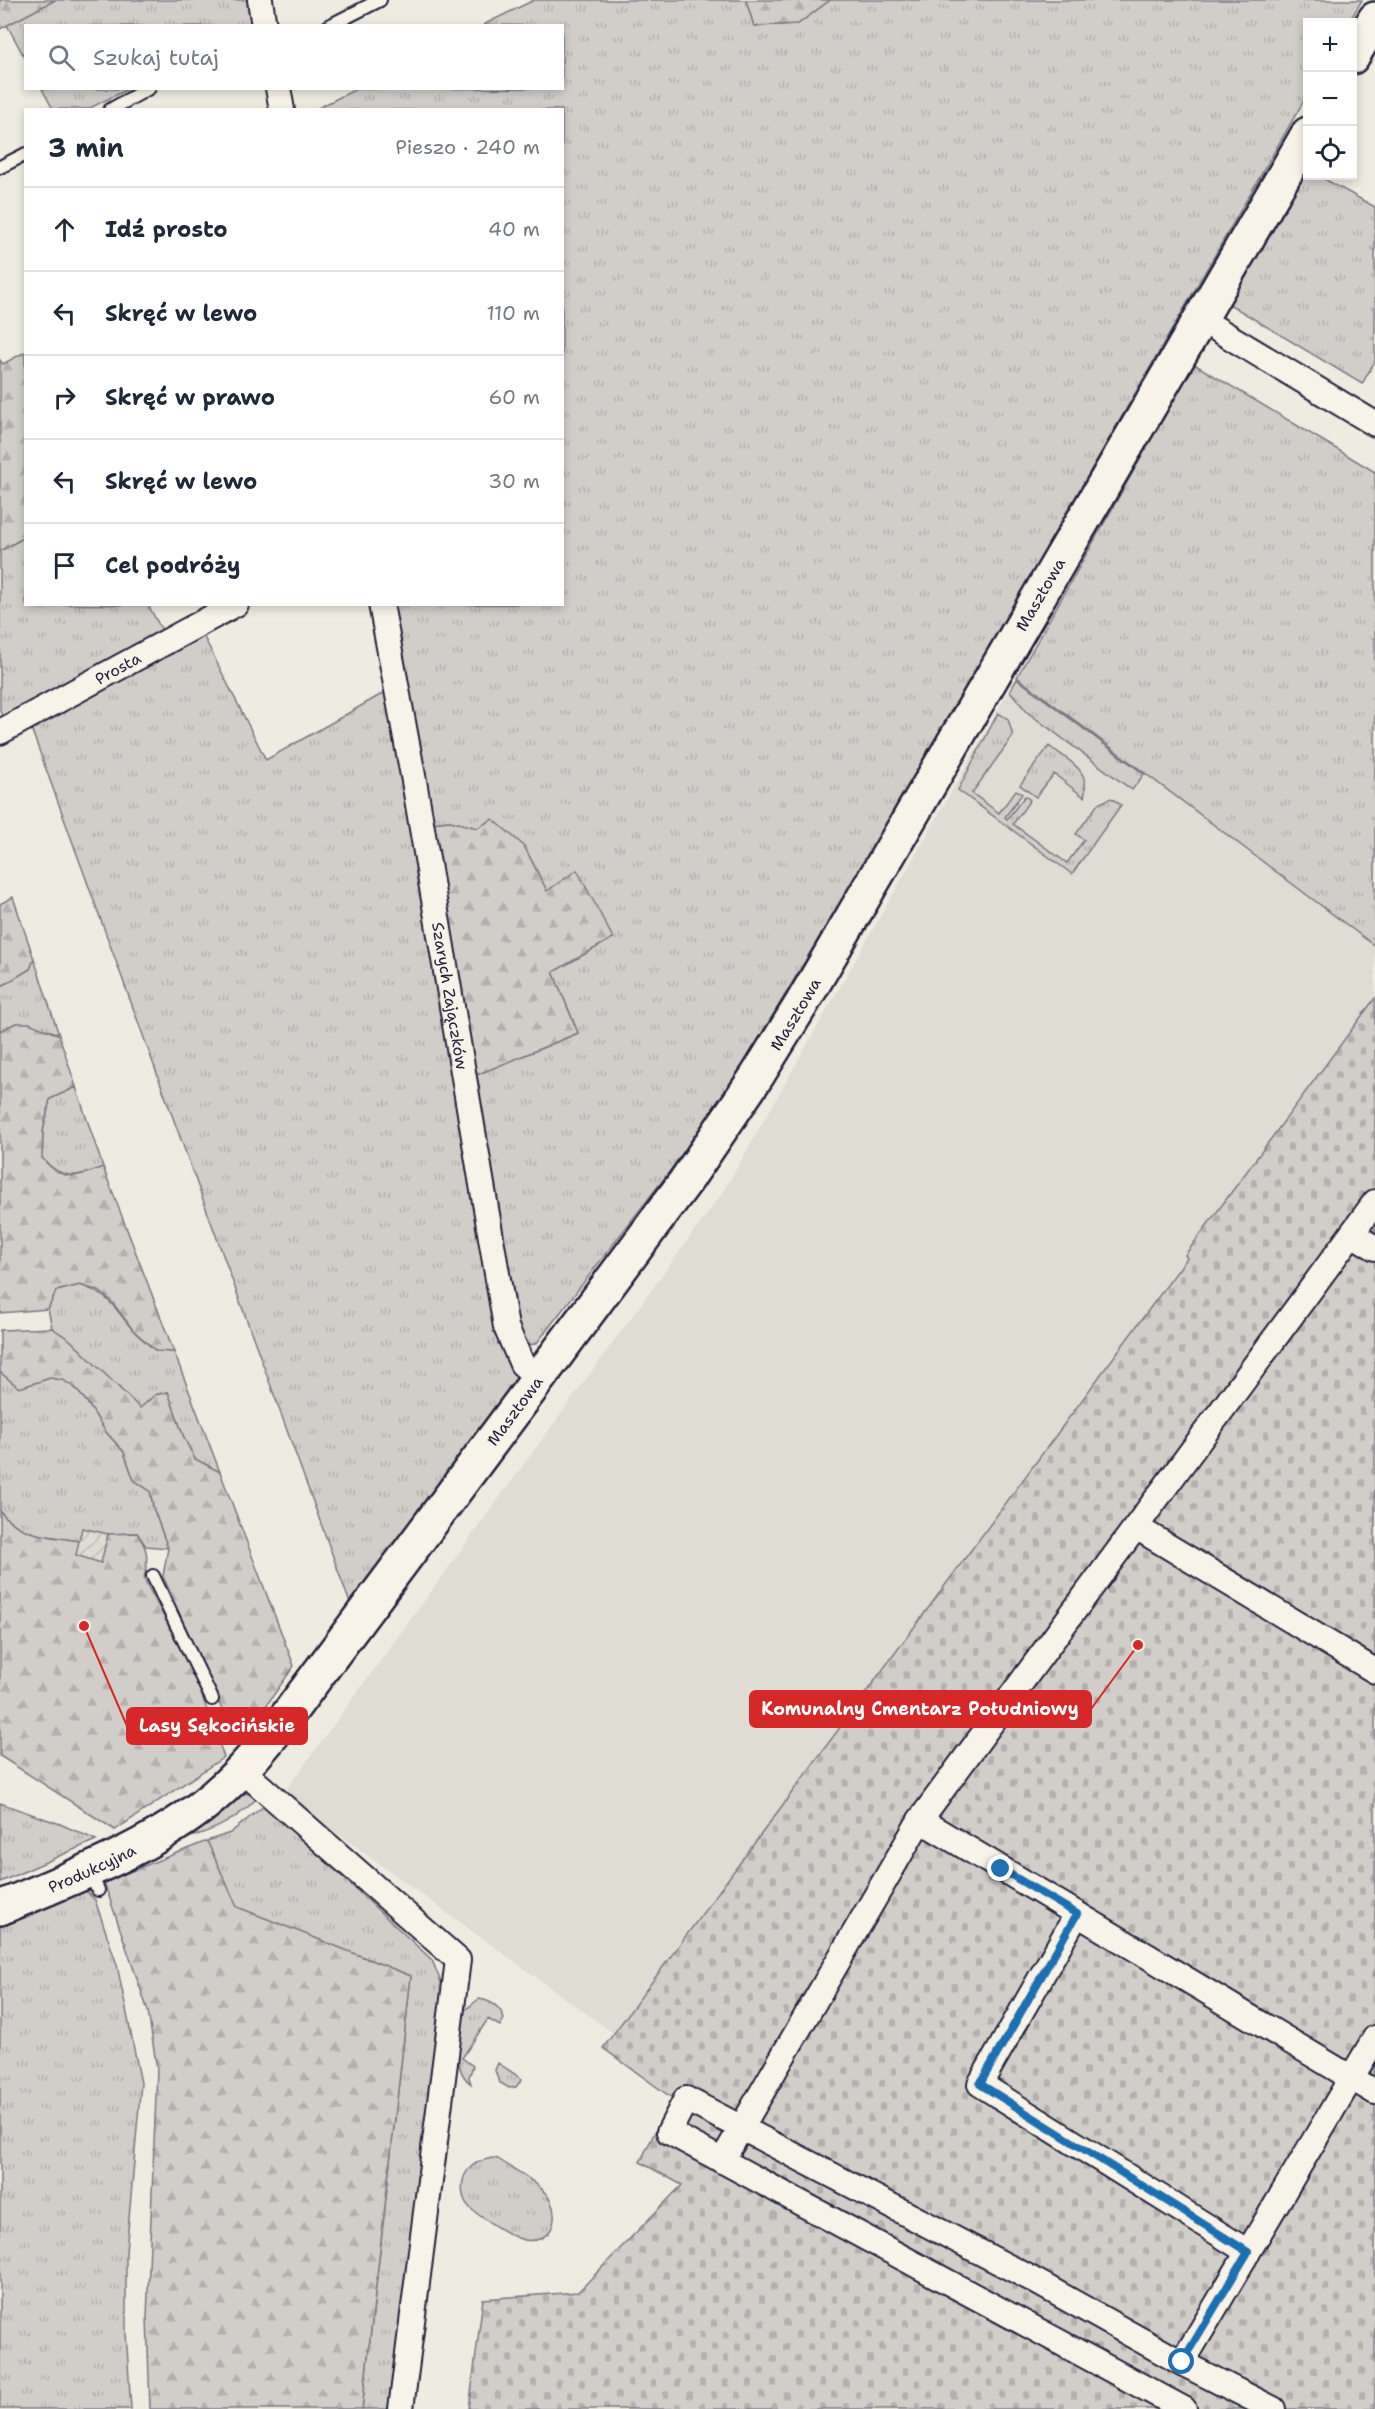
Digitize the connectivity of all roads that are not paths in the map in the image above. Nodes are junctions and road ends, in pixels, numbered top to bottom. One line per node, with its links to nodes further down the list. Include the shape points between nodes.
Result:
1 (260, 0): 4 (street)
2 (380, 0): 5 (lane)
3 (1375, 19): 6 (street)
4 (264, 24)
5 (333, 24)
6 (1357, 50)
7 (145, 90): 9 (lane)
8 (278, 90): 10 (street)
9 (114, 108)
10 (282, 108)
11 (1303, 143): 14 (street, Masztowa)
12 (24, 155): 13 (lane)
13 (0, 168)
14 (1200, 319): 15 (street); 22 (street, Masztowa, via 789,1026 685,1182)
15 (1375, 424)
16 (232, 606): 18 (street, Prosta)
17 (381, 606): 22 (street, Szarych Zajączków, via 506,1327 522,1364)
18 (0, 732)
19 (1375, 1202): 20 (street)
20 (1352, 1234): 21 (street); 23 (street)
21 (1375, 1248)
22 (538, 1378): 27 (street, Masztowa, via 278,1728)
23 (1136, 1527): 25 (street); 28 (street)
24 (153, 1576): 26 (lane)
25 (1375, 1671)
26 (212, 1699)
27 (240, 1766): 29 (street, Masztowa, via 200,1808); 39 (street, via 458,1960)
28 (920, 1820): 31 (street); 35 (street)
29 (179, 1821): 30 (street, Produkcyjna, via 93,1880)
30 (0, 1908)
31 (1077, 1914): 33 (street); 37 (street, via 980,2084)
32 (1375, 2038): 33 (street)
33 (1351, 2078): 34 (street); 37 (street)
34 (1375, 2092)
35 (740, 2127): 36 (street); 36 (street, via 686,2099 669,2132); 38 (street)
36 (723, 2161): 40 (street)
37 (1248, 2252): 38 (street)
38 (1182, 2362): 41 (street)
39 (401, 2409)
40 (1184, 2409)
41 (1273, 2409)

